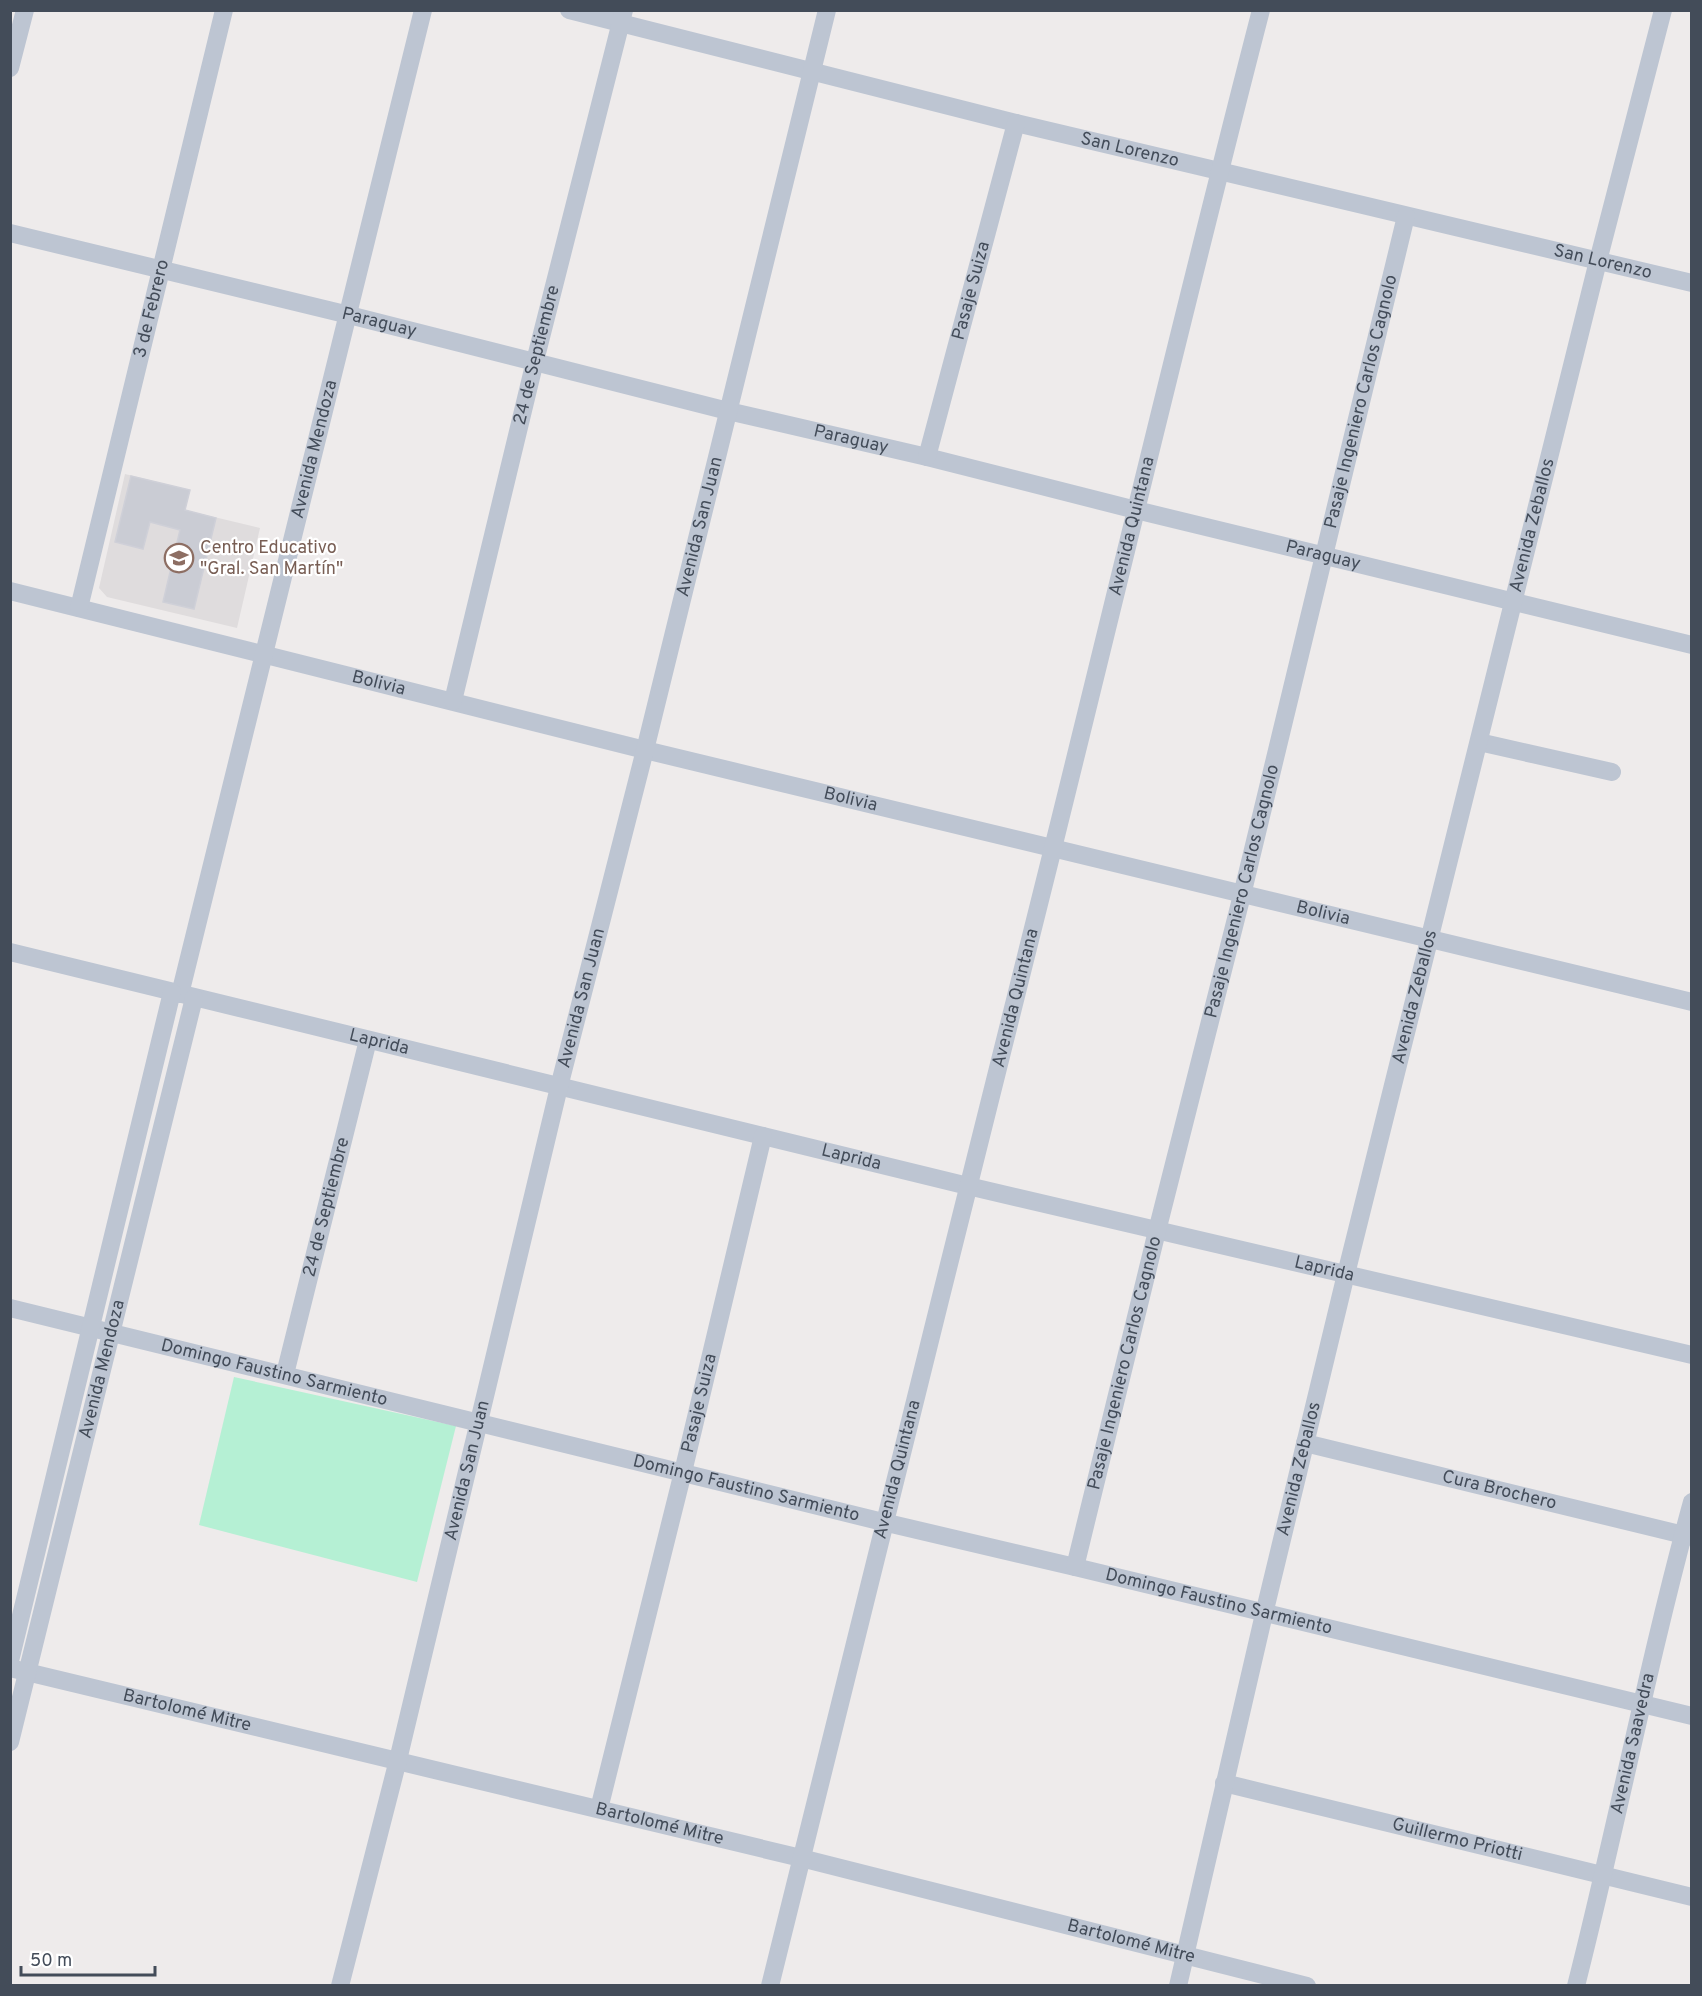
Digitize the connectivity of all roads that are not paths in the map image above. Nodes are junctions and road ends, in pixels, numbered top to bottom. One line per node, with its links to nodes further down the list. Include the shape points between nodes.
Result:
1 (25, 10): 9 (street)
2 (224, 10): 16 (street, 3 de Febrero)
3 (423, 10): 18 (street, Avenida Mendoza)
4 (569, 10): 8 (street, San Lorenzo)
5 (827, 10): 10 (street, Avenida San Juan)
6 (1261, 10): 12 (street, Avenida Quintana)
7 (1663, 10): 15 (street, Avenida Zeballos)
8 (622, 17): 10 (street, San Lorenzo); 19 (street, 24 de Septiembre)
9 (10, 68)
10 (812, 72): 11 (street, San Lorenzo); 20 (street, Avenida San Juan)
11 (1016, 123): 12 (street, San Lorenzo); 21 (street, Pasaje Suiza)
12 (1220, 170): 13 (street, San Lorenzo); 22 (street, Avenida Quintana)
13 (1406, 216): 15 (street, San Lorenzo); 23 (street, Pasaje Ingeniero Carlos Cagnolo)
14 (10, 233): 16 (street, Paraguay)
15 (1598, 261): 17 (street, San Lorenzo); 25 (street, Avenida Zeballos)
16 (160, 270): 18 (street, Paraguay); 26 (street, 3 de Febrero)
17 (1692, 283)
18 (349, 315): 19 (street, Paraguay); 28 (street, Avenida Mendoza)
19 (535, 361): 20 (street, Paraguay); 29 (street, 24 de Septiembre)
20 (728, 411): 21 (street, Paraguay); 31 (street, Avenida San Juan)
21 (927, 457): 22 (street, Paraguay)
22 (1136, 510): 23 (street, Paraguay); 33 (street, Avenida Quintana)
23 (1324, 556): 25 (street, Paraguay); 34 (street, Pasaje Ingeniero Carlos Cagnolo)
24 (10, 591): 26 (street, Bolivia)
25 (1515, 602): 27 (street, Paraguay); 30 (street, Avenida Zeballos)
26 (79, 608): 28 (street, Bolivia)
27 (1692, 645)
28 (266, 654): 29 (street, Bolivia); 37 (street, Avenida Mendoza)
29 (453, 701): 31 (street, Bolivia)
30 (1479, 742): 32 (street); 35 (street, Avenida Zeballos)
31 (645, 750): 33 (street, Bolivia); 40 (street, Avenida San Juan)
32 (1612, 772)
33 (1054, 847): 34 (street, Bolivia); 42 (street, Avenida Quintana)
34 (1242, 895): 35 (street, Bolivia); 43 (street, Pasaje Ingeniero Carlos Cagnolo)
35 (1430, 939): 38 (street, Bolivia); 44 (street, Avenida Zeballos)
36 (10, 952): 37 (street, Laprida)
37 (182, 995): 39 (street, Laprida); 46 (street, Avenida Mendoza); 47 (street, Avenida Mendoza)
38 (1692, 1002)
39 (368, 1040): 40 (street, Laprida); 49 (street, 24 de Septiembre)
40 (559, 1087): 41 (street, Laprida); 50 (street, Avenida San Juan)
41 (763, 1136): 42 (street, Laprida); 52 (street, Pasaje Suiza)
42 (968, 1186): 43 (street, Laprida); 54 (street, Avenida Quintana)
43 (1157, 1231): 44 (street, Laprida); 56 (street, Pasaje Ingeniero Carlos Cagnolo)
44 (1346, 1274): 48 (street, Laprida); 51 (street, Avenida Zeballos)
45 (10, 1308): 46 (street, Domingo Faustino Sarmiento)
46 (92, 1328): 47 (street, Domingo Faustino Sarmiento); 58 (street, Avenida Mendoza)
47 (111, 1333): 49 (street, Domingo Faustino Sarmiento); 59 (street, Avenida Mendoza)
48 (1692, 1355)
49 (285, 1374): 50 (street, Domingo Faustino Sarmiento)
50 (478, 1423): 52 (street, Domingo Faustino Sarmiento); 63 (street, Avenida San Juan)
51 (1305, 1443): 55 (street, Cura Brochero); 57 (street, Avenida Zeballos)
52 (683, 1472): 54 (street, Domingo Faustino Sarmiento); 65 (street, Pasaje Suiza)
53 (1692, 1502): 55 (street, Avenida Saavedra)
54 (883, 1522): 56 (street, Domingo Faustino Sarmiento); 66 (street, Avenida Quintana)
55 (1687, 1536): 60 (street, Avenida Saavedra)
56 (1075, 1567): 57 (street, Domingo Faustino Sarmiento)
57 (1264, 1614): 60 (street, Domingo Faustino Sarmiento); 64 (street, Avenida Zeballos)
58 (10, 1661)
59 (19, 1670): 62 (street, Avenida Mendoza); 63 (street, Bartolomé Mitre)
60 (1642, 1704): 61 (street, Domingo Faustino Sarmiento); 67 (street, Avenida Saavedra)
61 (1692, 1716)
62 (10, 1742)
63 (398, 1760): 65 (street, Bartolomé Mitre); 70 (street, Avenida San Juan)
64 (1224, 1783): 67 (street, Guillermo Priotti); 69 (street, Avenida Zeballos)
65 (599, 1809): 66 (street, Bartolomé Mitre)
66 (801, 1858): 69 (street, Bartolomé Mitre); 71 (street, Avenida Quintana)
67 (1604, 1876): 68 (street, Guillermo Priotti); 74 (street, Avenida Saavedra)
68 (1692, 1897)
69 (1186, 1954): 72 (street, Avenida Zeballos); 73 (street, Bartolomé Mitre)
70 (340, 1986)
71 (771, 1986)
72 (1178, 1986)
73 (1306, 1986)
74 (1576, 1986)

